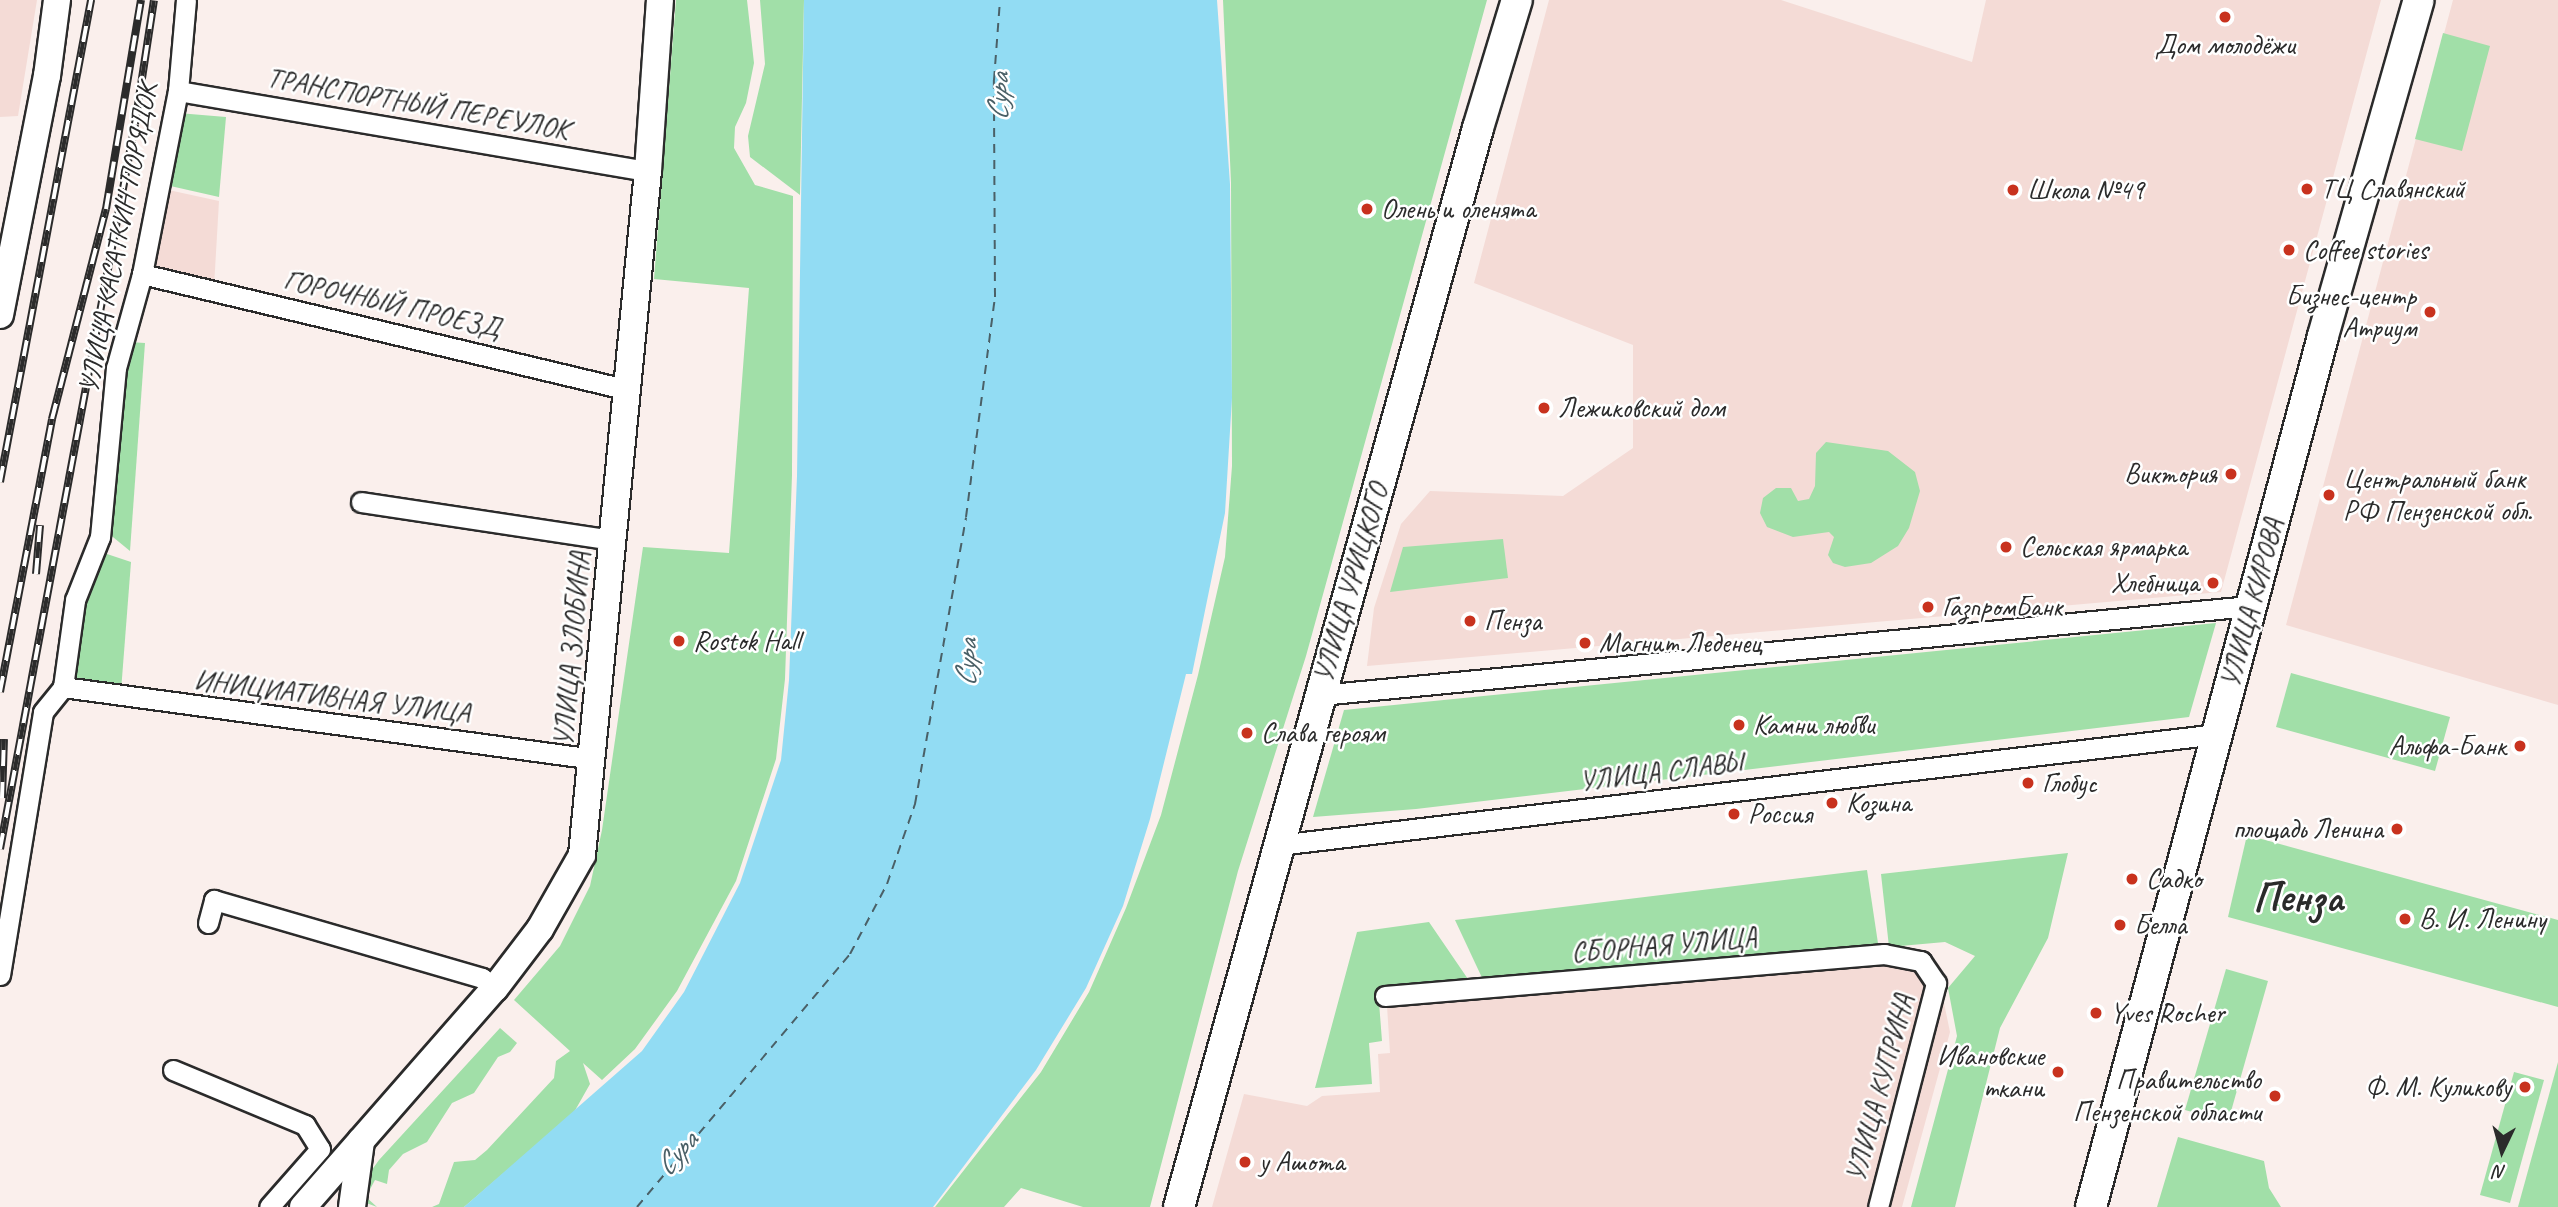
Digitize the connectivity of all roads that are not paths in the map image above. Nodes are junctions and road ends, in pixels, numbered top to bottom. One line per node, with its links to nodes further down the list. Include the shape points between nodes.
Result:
1 (57, 0): 9 (main road, via 47,76)
2 (186, 0): 6 (street, УЛИЦА КАСАТКИН ПОРЯДОК)
3 (660, 0): 7 (main road, УЛИЦА ЗЛОБИНА)
4 (1517, 0): 15 (main road, УЛИЦА УРИЦКОГО)
5 (2419, 0): 13 (main road, УЛИЦА КИРОВА)
6 (178, 91): 7 (street, ТРАНСПОРТНЫЙ ПЕРЕУЛОК); 8 (street, УЛИЦА КАСАТКИН ПОРЯДОК)
7 (648, 171): 10 (main road, УЛИЦА ЗЛОБИНА)
8 (142, 274): 10 (street, ГОРОЧНЫЙ ПРОЕЗД); 14 (street, УЛИЦА КАСАТКИН ПОРЯДОК, via 116,368 100,537 75,600)
9 (0, 315)
10 (628, 390): 12 (main road, УЛИЦА ЗЛОБИНА)
11 (361, 502): 12 (street)
12 (612, 540): 17 (main road, УЛИЦА ЗЛОБИНА)
13 (2250, 606): 15 (street); 16 (main road, УЛИЦА КИРОВА)
14 (63, 687): 17 (street, ИНИЦИАТИВНАЯ УЛИЦА); 20 (street, УЛИЦА КАСАТКИН ПОРЯДОК, via 43,712)
15 (1320, 695): 18 (main road, УЛИЦА УРИЦКОГО)
16 (2217, 734): 18 (street, УЛИЦА СЛАВЫ); 31 (main road, УЛИЦА КИРОВА)
17 (594, 759): 22 (main road, УЛИЦА ЗЛОБИНА, via 582,855 540,929)
18 (1278, 845): 29 (main road, УЛИЦА УРИЦКОГО)
19 (208, 923): 22 (street, via 214,900 482,978)
20 (0, 975)
21 (1936, 984): 23 (street, СБОРНАЯ УЛИЦА, via 1921,961 1884,954); 30 (street, УЛИЦА КУПРИНА)
22 (495, 988): 25 (main road, УЛИЦА ЗЛОБИНА)
23 (1385, 996)
24 (173, 1070): 26 (street, via 305,1125 320,1149)
25 (361, 1141): 27 (main road, УЛИЦА ЗЛОБИНА); 28 (main road)
26 (269, 1207)
27 (303, 1207)
28 (352, 1207)
29 (1179, 1207)
30 (1878, 1207)
31 (2091, 1207)

